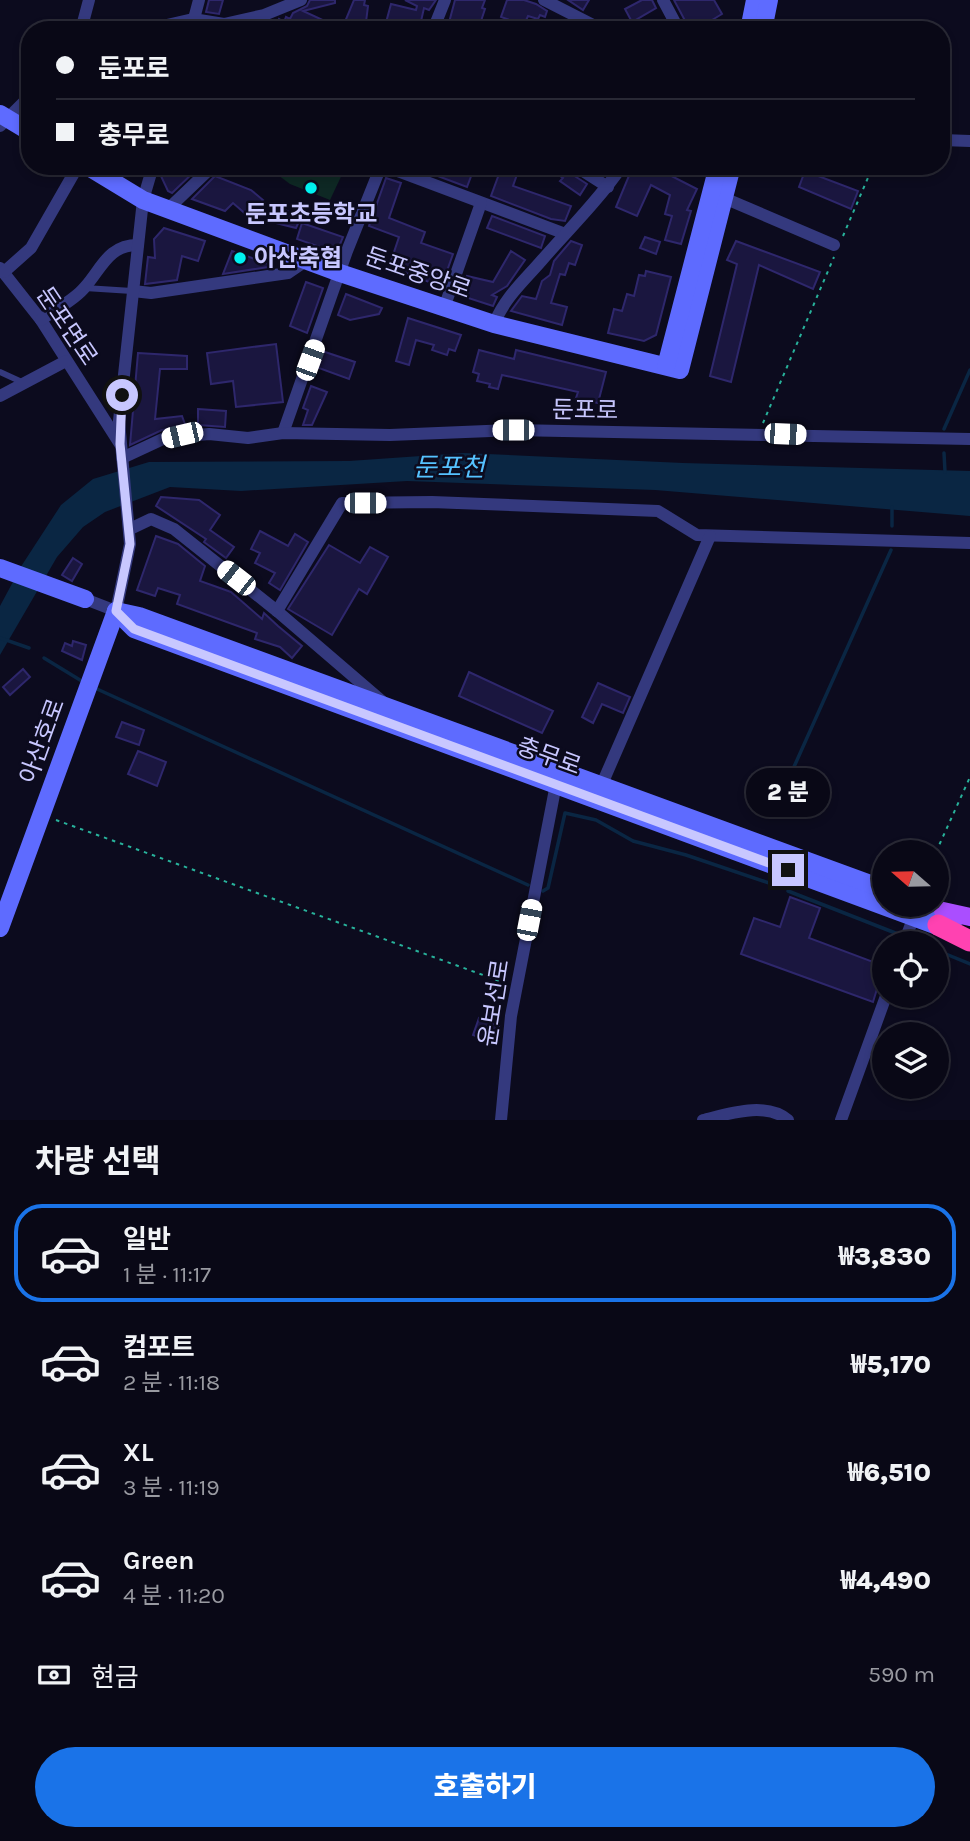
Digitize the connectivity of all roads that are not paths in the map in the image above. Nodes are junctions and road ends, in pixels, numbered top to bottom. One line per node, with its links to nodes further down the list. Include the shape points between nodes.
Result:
1 (89, 0): 9 (street)
2 (199, 0): 10 (street)
3 (301, 0): 11 (street)
4 (445, 0): 12 (street)
5 (544, 0): 13 (street)
6 (663, 0): 14 (street)
7 (755, 0): 15 (street)
8 (769, 0): 16 (street)
9 (83, 21)
10 (193, 21)
11 (237, 21)
12 (437, 21)
13 (585, 21)
14 (674, 21)
15 (751, 21)
16 (764, 21)
17 (21, 104): 18 (street)
18 (3, 119): 19 (street)
19 (21, 128)
20 (950, 140): 21 (street)
21 (970, 141)
22 (73, 175): 41 (street, via 31,248)
23 (102, 175): 34 (street, 둔포중앙로)
24 (150, 175): 34 (street)
25 (204, 175): 36 (street)
26 (378, 175): 42 (street)
27 (406, 175): 35 (street)
28 (589, 175): 32 (street)
29 (616, 175): 32 (street)
30 (716, 175): 49 (street)
31 (730, 175): 33 (street)
32 (608, 187): 37 (street)
33 (724, 198): 39 (street); 49 (street, via 680,370)
34 (143, 200): 36 (street, 둔포중앙로); 38 (street)
35 (481, 203): 37 (street); 45 (street)
36 (168, 209): 40 (street, 둔포중앙로)
37 (564, 233): 47 (street, via 503,302)
38 (138, 245): 43 (street, via 113,251); 44 (street)
39 (837, 248)
40 (307, 260): 42 (street, 둔포중앙로); 44 (street, via 288,273 151,293)
41 (2, 270): 46 (street, 둔포면로)
42 (340, 273): 45 (street, 둔포중앙로); 53 (street)
43 (85, 288): 44 (lane); 46 (street)
44 (133, 291): 55 (street)
45 (444, 308): 47 (street, 둔포중앙로)
46 (41, 320): 48 (street, 둔포면로)
47 (494, 324): 49 (street, 둔포중앙로)
48 (66, 361): 51 (street); 55 (street, 둔포면로)
49 (666, 366)
50 (0, 372): 51 (lane)
51 (24, 383): 52 (street)
52 (0, 396)
53 (283, 433): 54 (street, 둔포로, via 513,430); 56 (street, 둔포로, via 248,438 182,435 148,445)
54 (970, 439)
55 (120, 444): 56 (street)
56 (122, 460): 57 (street)
57 (130, 525): 62 (street); 63 (street, via 151,519 174,529)
58 (710, 536): 59 (street); 63 (street, via 688,532 658,511 342,503); 66 (street)
59 (970, 543)
60 (0, 568): 61 (street)
61 (85, 599): 62 (street, 충무로)
62 (116, 611): 64 (street, 충무로); 65 (street, 충무로, via 134,629); 75 (street, 아산호로)
63 (278, 611): 64 (street)
64 (388, 706): 65 (street, 충무로)
65 (557, 777): 66 (street, 충무로); 68 (street, 충무로); 79 (street, 윤보선로, via 517,987)
66 (602, 784): 67 (street, 충무로)
67 (872, 885)
68 (872, 893)
69 (949, 915): 73 (main road)
70 (927, 917): 76 (street)
71 (935, 917): 77 (highway)
72 (943, 917): 74 (street, 충무로)
73 (970, 917)
74 (970, 923)
75 (0, 928)
76 (915, 931)
77 (970, 940)
78 (882, 1008): 82 (street)
79 (501, 1120)
80 (703, 1120): 81 (street, via 763,1110)
81 (789, 1120)
82 (841, 1120)

